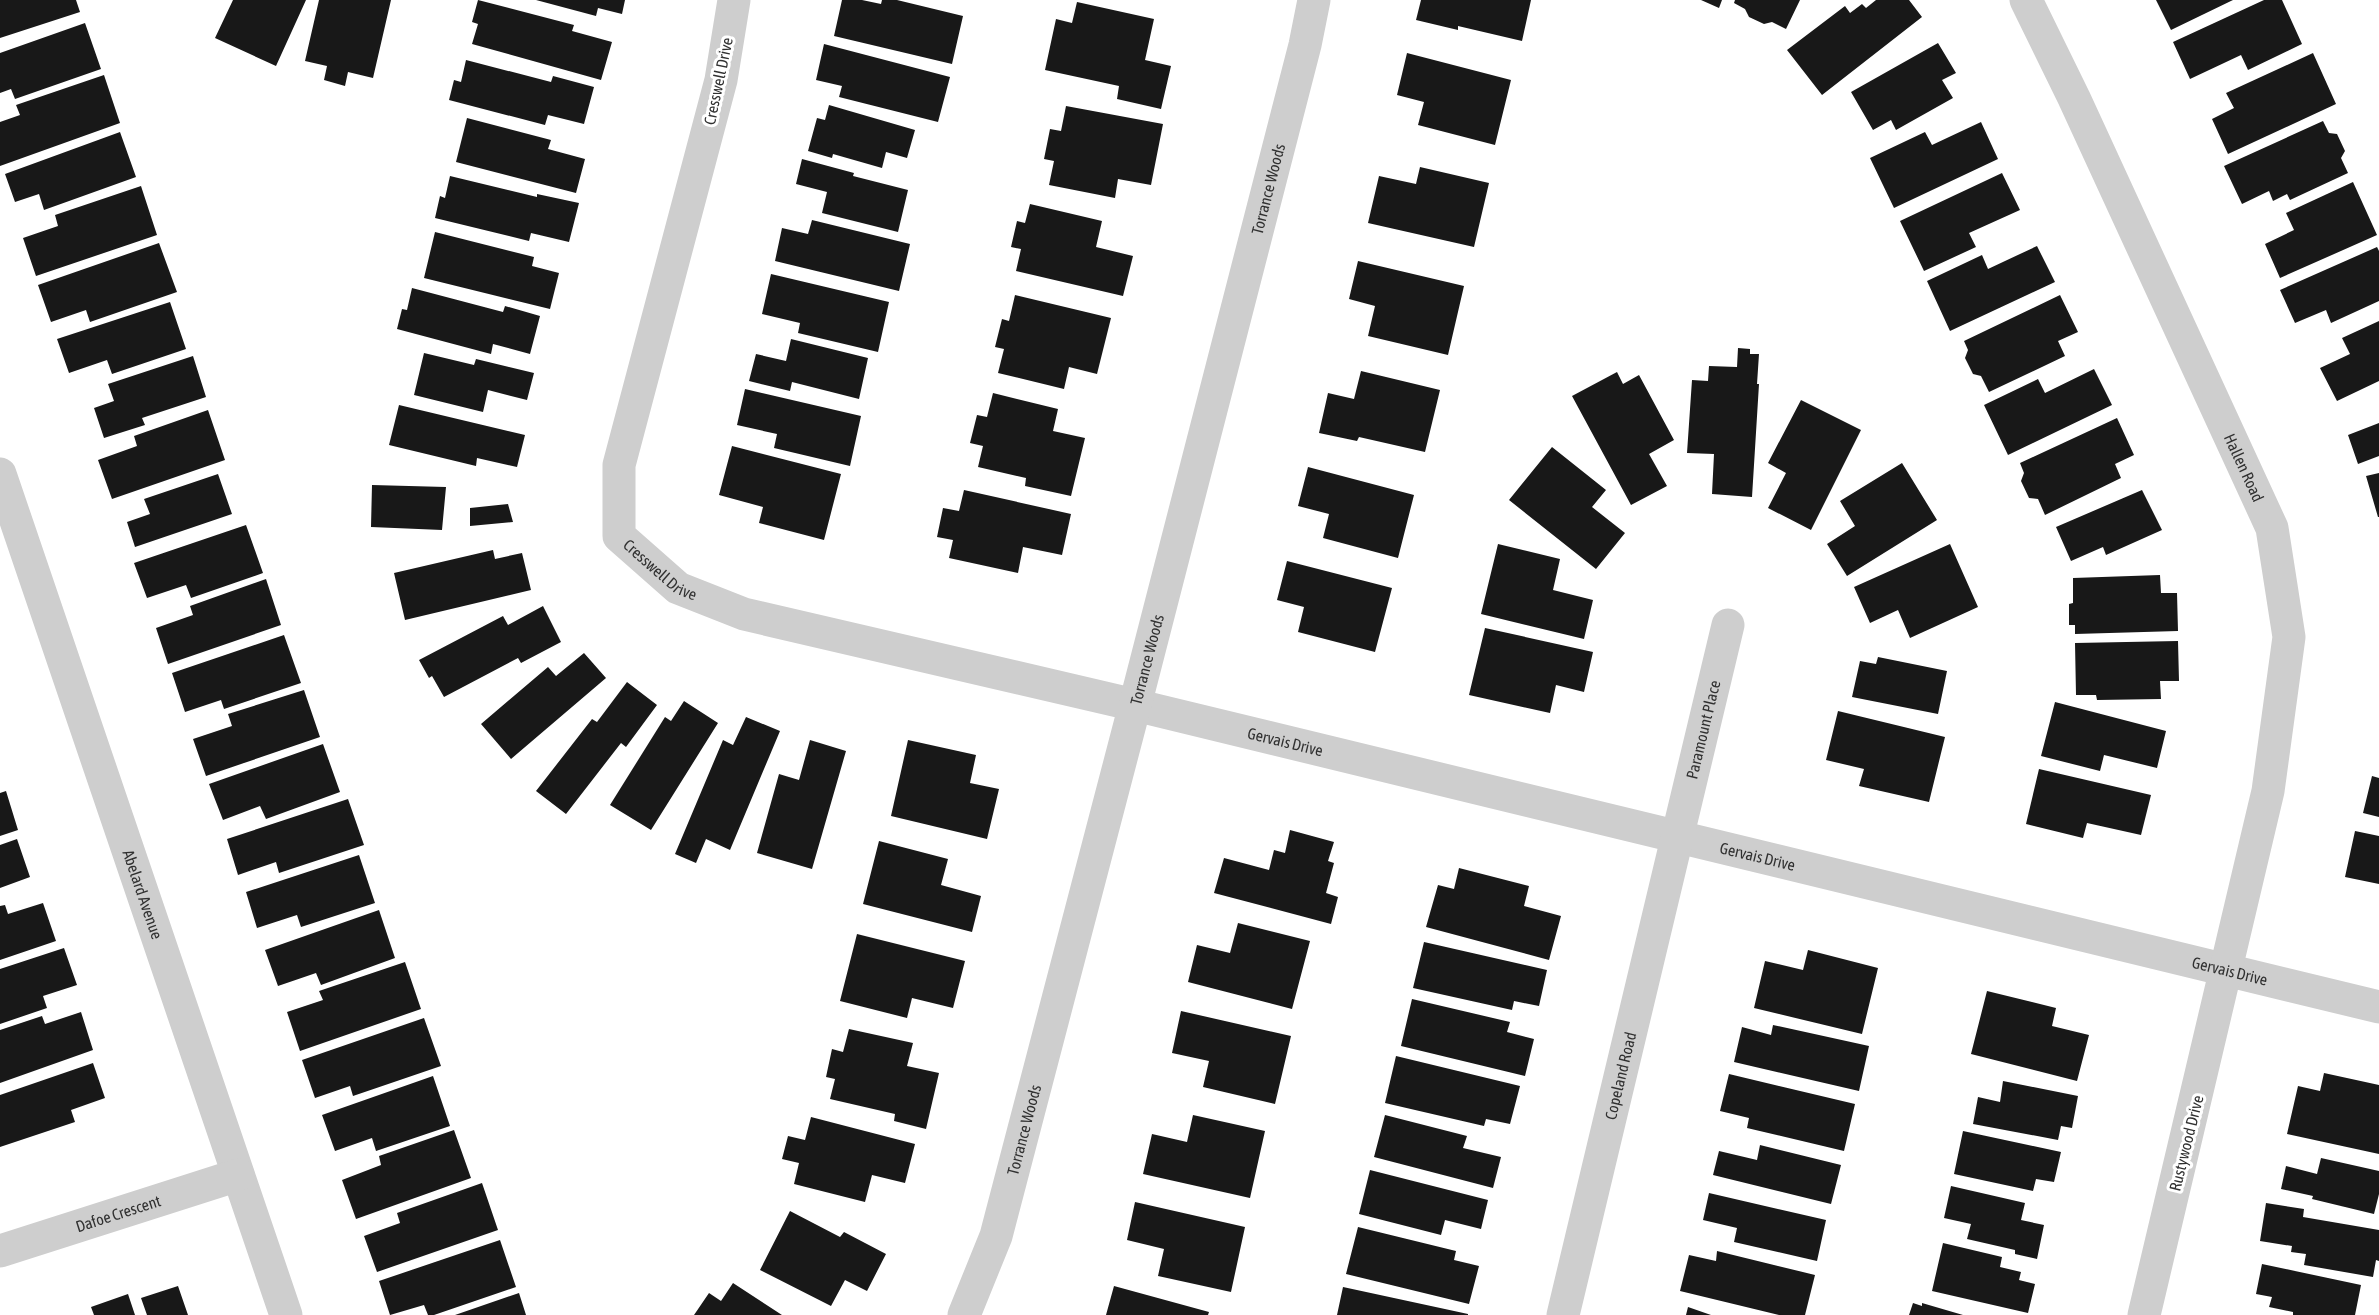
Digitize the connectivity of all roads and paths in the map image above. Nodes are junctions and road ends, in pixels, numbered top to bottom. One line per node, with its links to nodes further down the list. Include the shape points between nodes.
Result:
1 (734, 0): 6 (street, Cresswell Drive, via 721,80 619,465 619,536 678,588 744,614)
2 (1314, 0): 6 (street, Torrance Woods)
3 (2026, 0): 8 (street, Hallen Road, via 2272,528 2289,637 2268,791)
4 (0, 474): 10 (street, Abelard Avenue)
5 (1728, 625): 7 (street, Paramount Place)
6 (1135, 705): 7 (street, Gervais Drive); 13 (street, Torrance Woods, via 996,1236)
7 (1678, 836): 8 (street, Gervais Drive); 14 (street, Copeland Road)
8 (2227, 971): 9 (street, Gervais Drive); 15 (street, Rustywood Drive)
9 (2379, 1007)
10 (238, 1175): 11 (street, Dafoe Crescent); 12 (street, Abelard Avenue)
11 (0, 1251)
12 (286, 1315)
13 (964, 1315)
14 (1563, 1315)
15 (2144, 1315)

